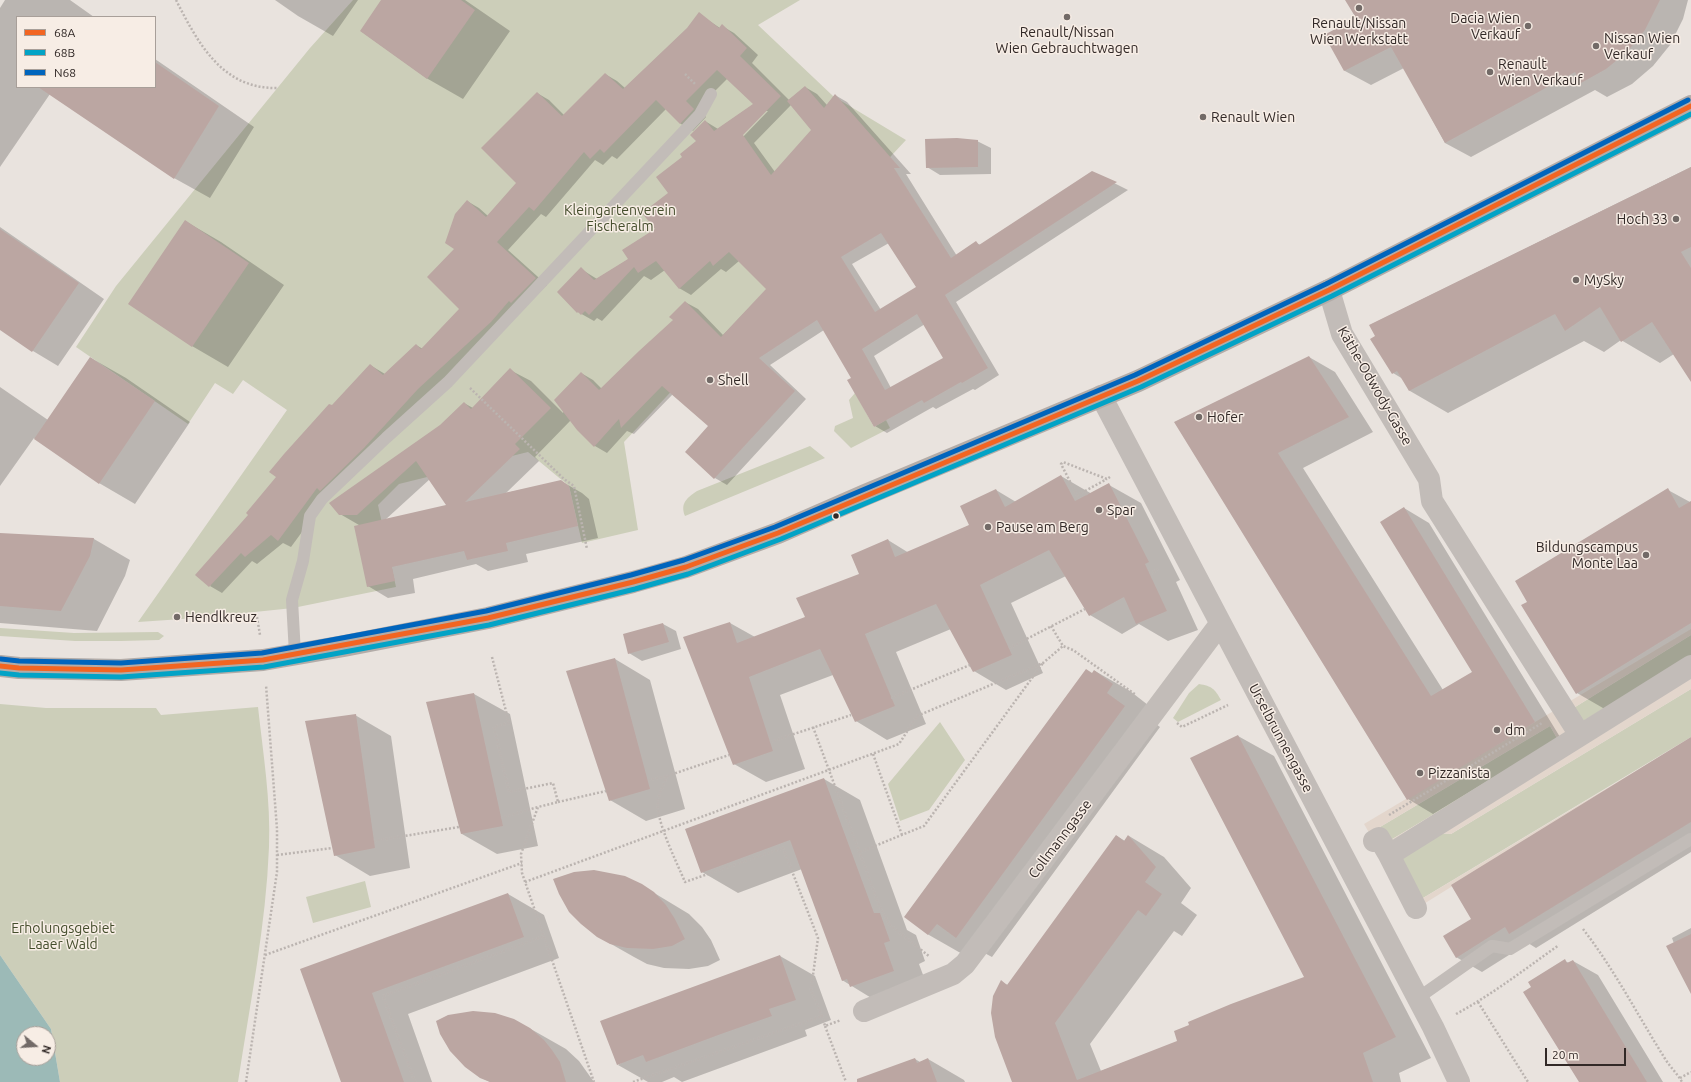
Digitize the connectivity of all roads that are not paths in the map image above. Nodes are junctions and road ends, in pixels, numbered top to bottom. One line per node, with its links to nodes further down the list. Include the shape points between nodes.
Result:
1 (711, 94): 6 (lane, via 700,114 455,374 322,499 310,516 303,560 292,600)
2 (1691, 106): 3 (main road)
3 (1329, 290): 4 (main road); 9 (street, Käthe-Odwody-Gasse, via 1342,334 1429,479 1432,501)
4 (1101, 396): 5 (street, Urselbrunnengasse); 6 (main road, via 778,533 686,567 488,618)
5 (1220, 624): 12 (street, Urselbrunnengasse); 13 (street, Collmanngasse, via 966,964 953,974)
6 (294, 654): 7 (main road, via 263,660 121,670)
7 (0, 666)
8 (1691, 666): 9 (street)
9 (1580, 735): 11 (street, via 1381,848)
10 (1691, 839): 12 (lane, via 1510,948 1492,946)
11 (1416, 908)
12 (1418, 998): 14 (street, Urselbrunnengasse)
13 (864, 1011)
14 (1459, 1082)

